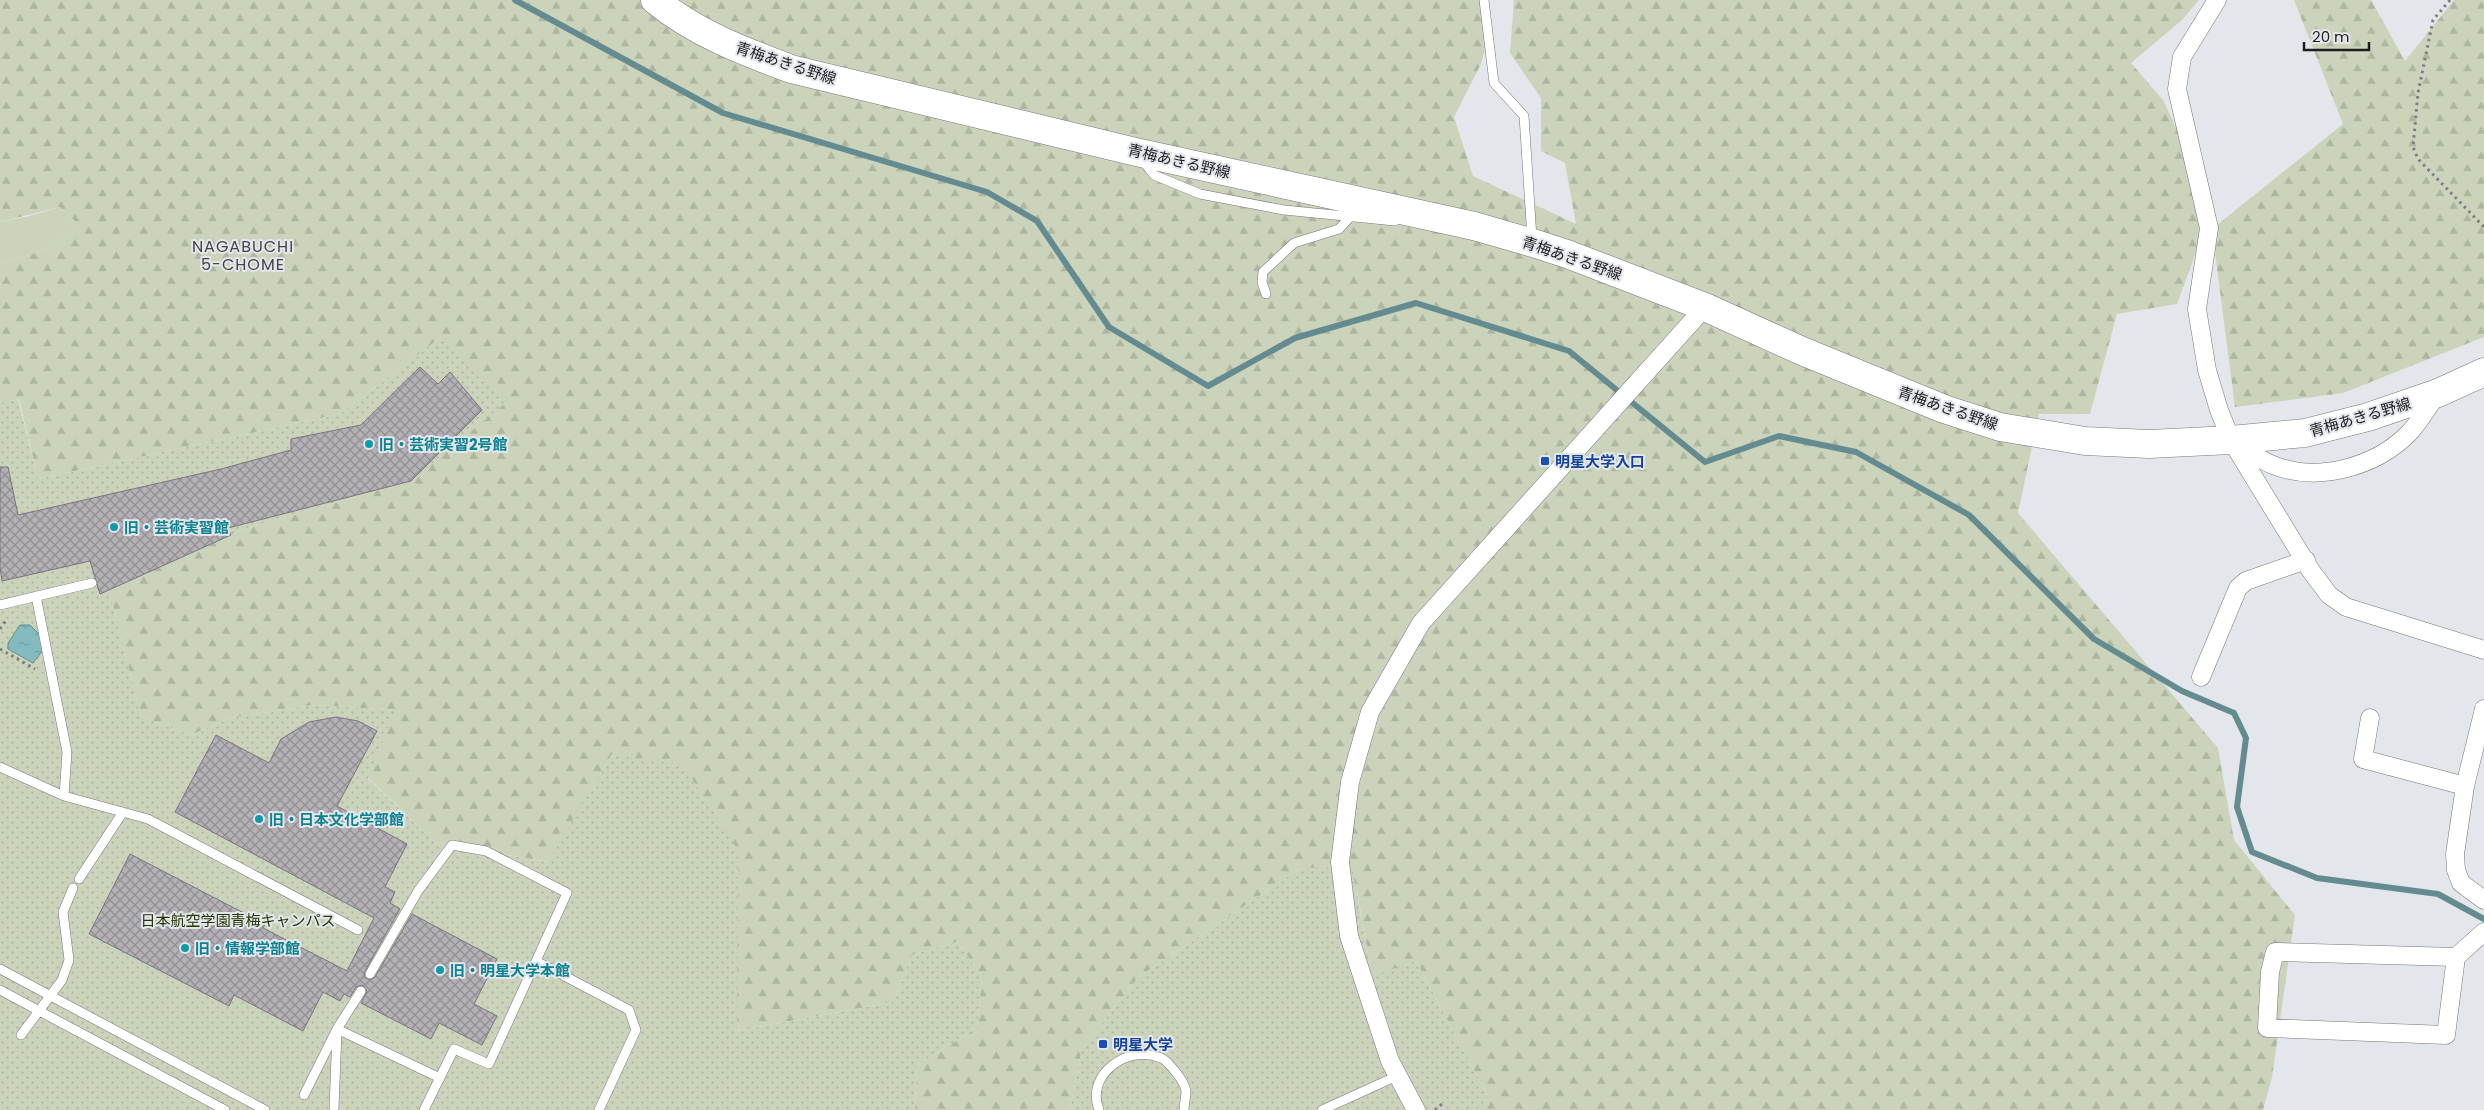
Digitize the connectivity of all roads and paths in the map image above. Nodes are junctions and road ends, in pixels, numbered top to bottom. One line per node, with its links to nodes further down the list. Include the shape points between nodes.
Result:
1 (655, 0): 5 (main road, 青梅あきる野線, via 707,34 744,52 792,69)
2 (1484, 0): 9 (lane, via 1494,84 1524,116)
3 (2217, 0): 14 (street, via 2182,57 2176,89 2209,228 2197,309 2205,361)
4 (2450, 0): 8 (path, via 2433,20 2418,93 2413,147 2418,159)
5 (1136, 152): 6 (main road, 青梅あきる野線); 7 (lane, via 1154,175 1200,194 1284,210)
6 (1415, 213): 7 (lane, via 1400,222); 9 (main road, 青梅あきる野線)
7 (1350, 217): 10 (lane, via 1339,229 1294,243 1263,272)
8 (2484, 227)
9 (1533, 243): 11 (main road, 青梅あきる野線)
10 (1266, 294)
11 (1705, 307): 14 (main road, 青梅あきる野線, via 1926,402 2000,427 2085,441 2149,444); 47 (street, via 1421,623 1370,712 1350,782 1340,862 1349,936 1370,1006)
12 (2484, 372): 13 (main road, 青梅あきる野線)
13 (2438, 393): 14 (main road, 青梅あきる野線, via 2368,417 2305,433); 14 (street, via 2408,434 2376,458 2340,470 2301,472 2273,466)
14 (2231, 440): 15 (street)
15 (2306, 560): 20 (street, via 2329,595 2346,608); 21 (street, via 2246,581 2238,588)
16 (92, 582): 17 (lane)
17 (36, 596): 18 (lane); 22 (lane)
18 (0, 605)
19 (0, 649): 22 (path)
20 (2484, 650)
21 (2201, 678)
22 (53, 680): 28 (lane, via 67,752)
23 (2484, 709): 25 (street)
24 (2370, 718): 27 (street, via 2363,759)
25 (2480, 749): 27 (street)
26 (0, 767): 28 (lane)
27 (2465, 786): 32 (street, via 2455,854 2456,870 2461,882)
28 (64, 796): 29 (lane)
29 (123, 812): 30 (lane); 33 (lane, via 148,819)
30 (79, 879)
31 (73, 888): 43 (lane, via 63,912 69,960 62,980)
32 (2484, 900)
33 (358, 930)
34 (2481, 935): 37 (street)
35 (378, 940): 36 (lane)
36 (388, 945): 38 (lane, via 418,891 452,845 486,851 567,893); 40 (lane)
37 (2456, 957): 37 (street, via 2275,952 2270,972 2267,1028 2446,1035)
38 (536, 961): 48 (lane, via 489,1064 454,1049); 55 (lane, via 629,1010 636,1030)
39 (0, 969): 43 (lane)
40 (370, 974)
41 (0, 990): 44 (lane)
42 (361, 991): 45 (lane)
43 (50, 996): 44 (lane); 53 (lane)
44 (39, 1011): 46 (lane); 52 (lane)
45 (337, 1029): 48 (lane); 49 (lane); 51 (lane)
46 (21, 1035)
47 (1397, 1076): 58 (lane); 59 (street)
48 (440, 1078): 54 (lane)
49 (304, 1095)
50 (1442, 1104): 60 (path)
51 (334, 1108)
52 (225, 1110)
53 (266, 1110)
54 (424, 1110)
55 (599, 1110)
56 (1099, 1110): 57 (lane, via 1095,1100 1101,1078 1116,1060 1143,1053 1163,1058 1178,1075 1186,1090)
57 (1184, 1110)
58 (1322, 1110)
59 (1416, 1110)
60 (1435, 1110)

